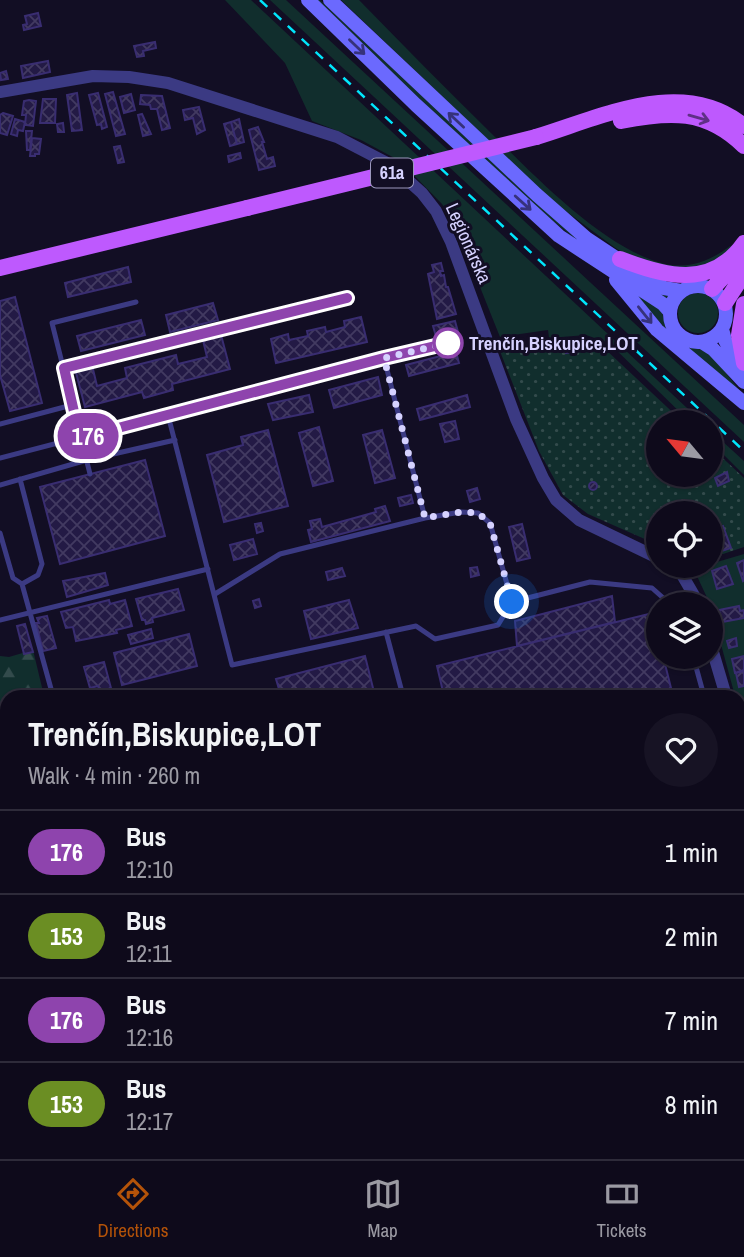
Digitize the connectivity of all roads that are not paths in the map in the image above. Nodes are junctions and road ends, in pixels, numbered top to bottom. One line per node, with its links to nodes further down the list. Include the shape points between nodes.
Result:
1 (308, 0): 10 (main road, one-way to 10, via 549,227)
2 (330, 0): 9 (main road, one-way to 2, via 586,238 537,195)
3 (0, 92): 41 (street, Legionárska, via 93,76 168,83 337,137 391,165 422,193 446,231 516,419 556,500 579,520)
4 (744, 126): 5 (main road, 61a, via 719,109 682,101 645,105)
5 (536, 137): 6 (main road, 61a, one-way to 6, via 668,114 692,115 723,128); 11 (main road, 61a, bridge)
6 (744, 146)
7 (744, 243): 9 (main road, via 723,264 706,272 663,274)
8 (744, 255): 13 (main road)
9 (620, 259): 14 (main road, via 657,284)
10 (600, 264): 19 (main road); 28 (main road, one-way to 28, via 657,330)
11 (0, 268)
12 (744, 274): 17 (main road)
13 (712, 289): 14 (main road, via 696,285); 17 (main road)
14 (681, 291): 19 (main road)
15 (347, 298): 25 (lane)
16 (136, 302): 25 (lane, via 52,323)
17 (725, 303): 20 (main road, via 727,317)
18 (744, 304): 24 (main road, via 739,334)
19 (670, 312): 21 (main road, via 679,335)
20 (722, 329): 21 (main road); 26 (main road)
21 (702, 342): 27 (main road)
22 (448, 343): 23 (lane)
23 (384, 358): 30 (lane); 39 (lane)
24 (744, 363)
25 (64, 368): 29 (lane)
26 (744, 375)
27 (744, 382)
28 (744, 403)
29 (72, 405): 31 (lane); 32 (lane)
30 (168, 415): 32 (lane); 33 (lane)
31 (0, 424)
32 (80, 438): 34 (lane); 35 (lane)
33 (175, 440): 35 (lane); 42 (lane)
34 (0, 458)
35 (87, 460): 36 (lane); 37 (lane)
36 (90, 474)
37 (20, 479): 38 (lane); 43 (lane, via 42,564 38,575)
38 (0, 485)
39 (425, 518): 45 (lane, via 280,554); 46 (lane, via 478,513 490,523)
40 (0, 533): 43 (lane, via 13,578)
41 (646, 552)
42 (208, 569): 45 (lane); 47 (lane)
43 (22, 584): 47 (lane)
44 (656, 592): 46 (lane, via 590,582)
45 (215, 594): 49 (lane, via 232,666)
46 (512, 602): 49 (lane, via 498,625 435,639 416,626)
47 (29, 613): 48 (lane); 52 (lane)
48 (0, 620)
49 (386, 632): 53 (lane)
50 (697, 669): 54 (lane)
51 (718, 669): 55 (street)
52 (51, 690)
53 (401, 690)
54 (702, 690)
55 (724, 690)

